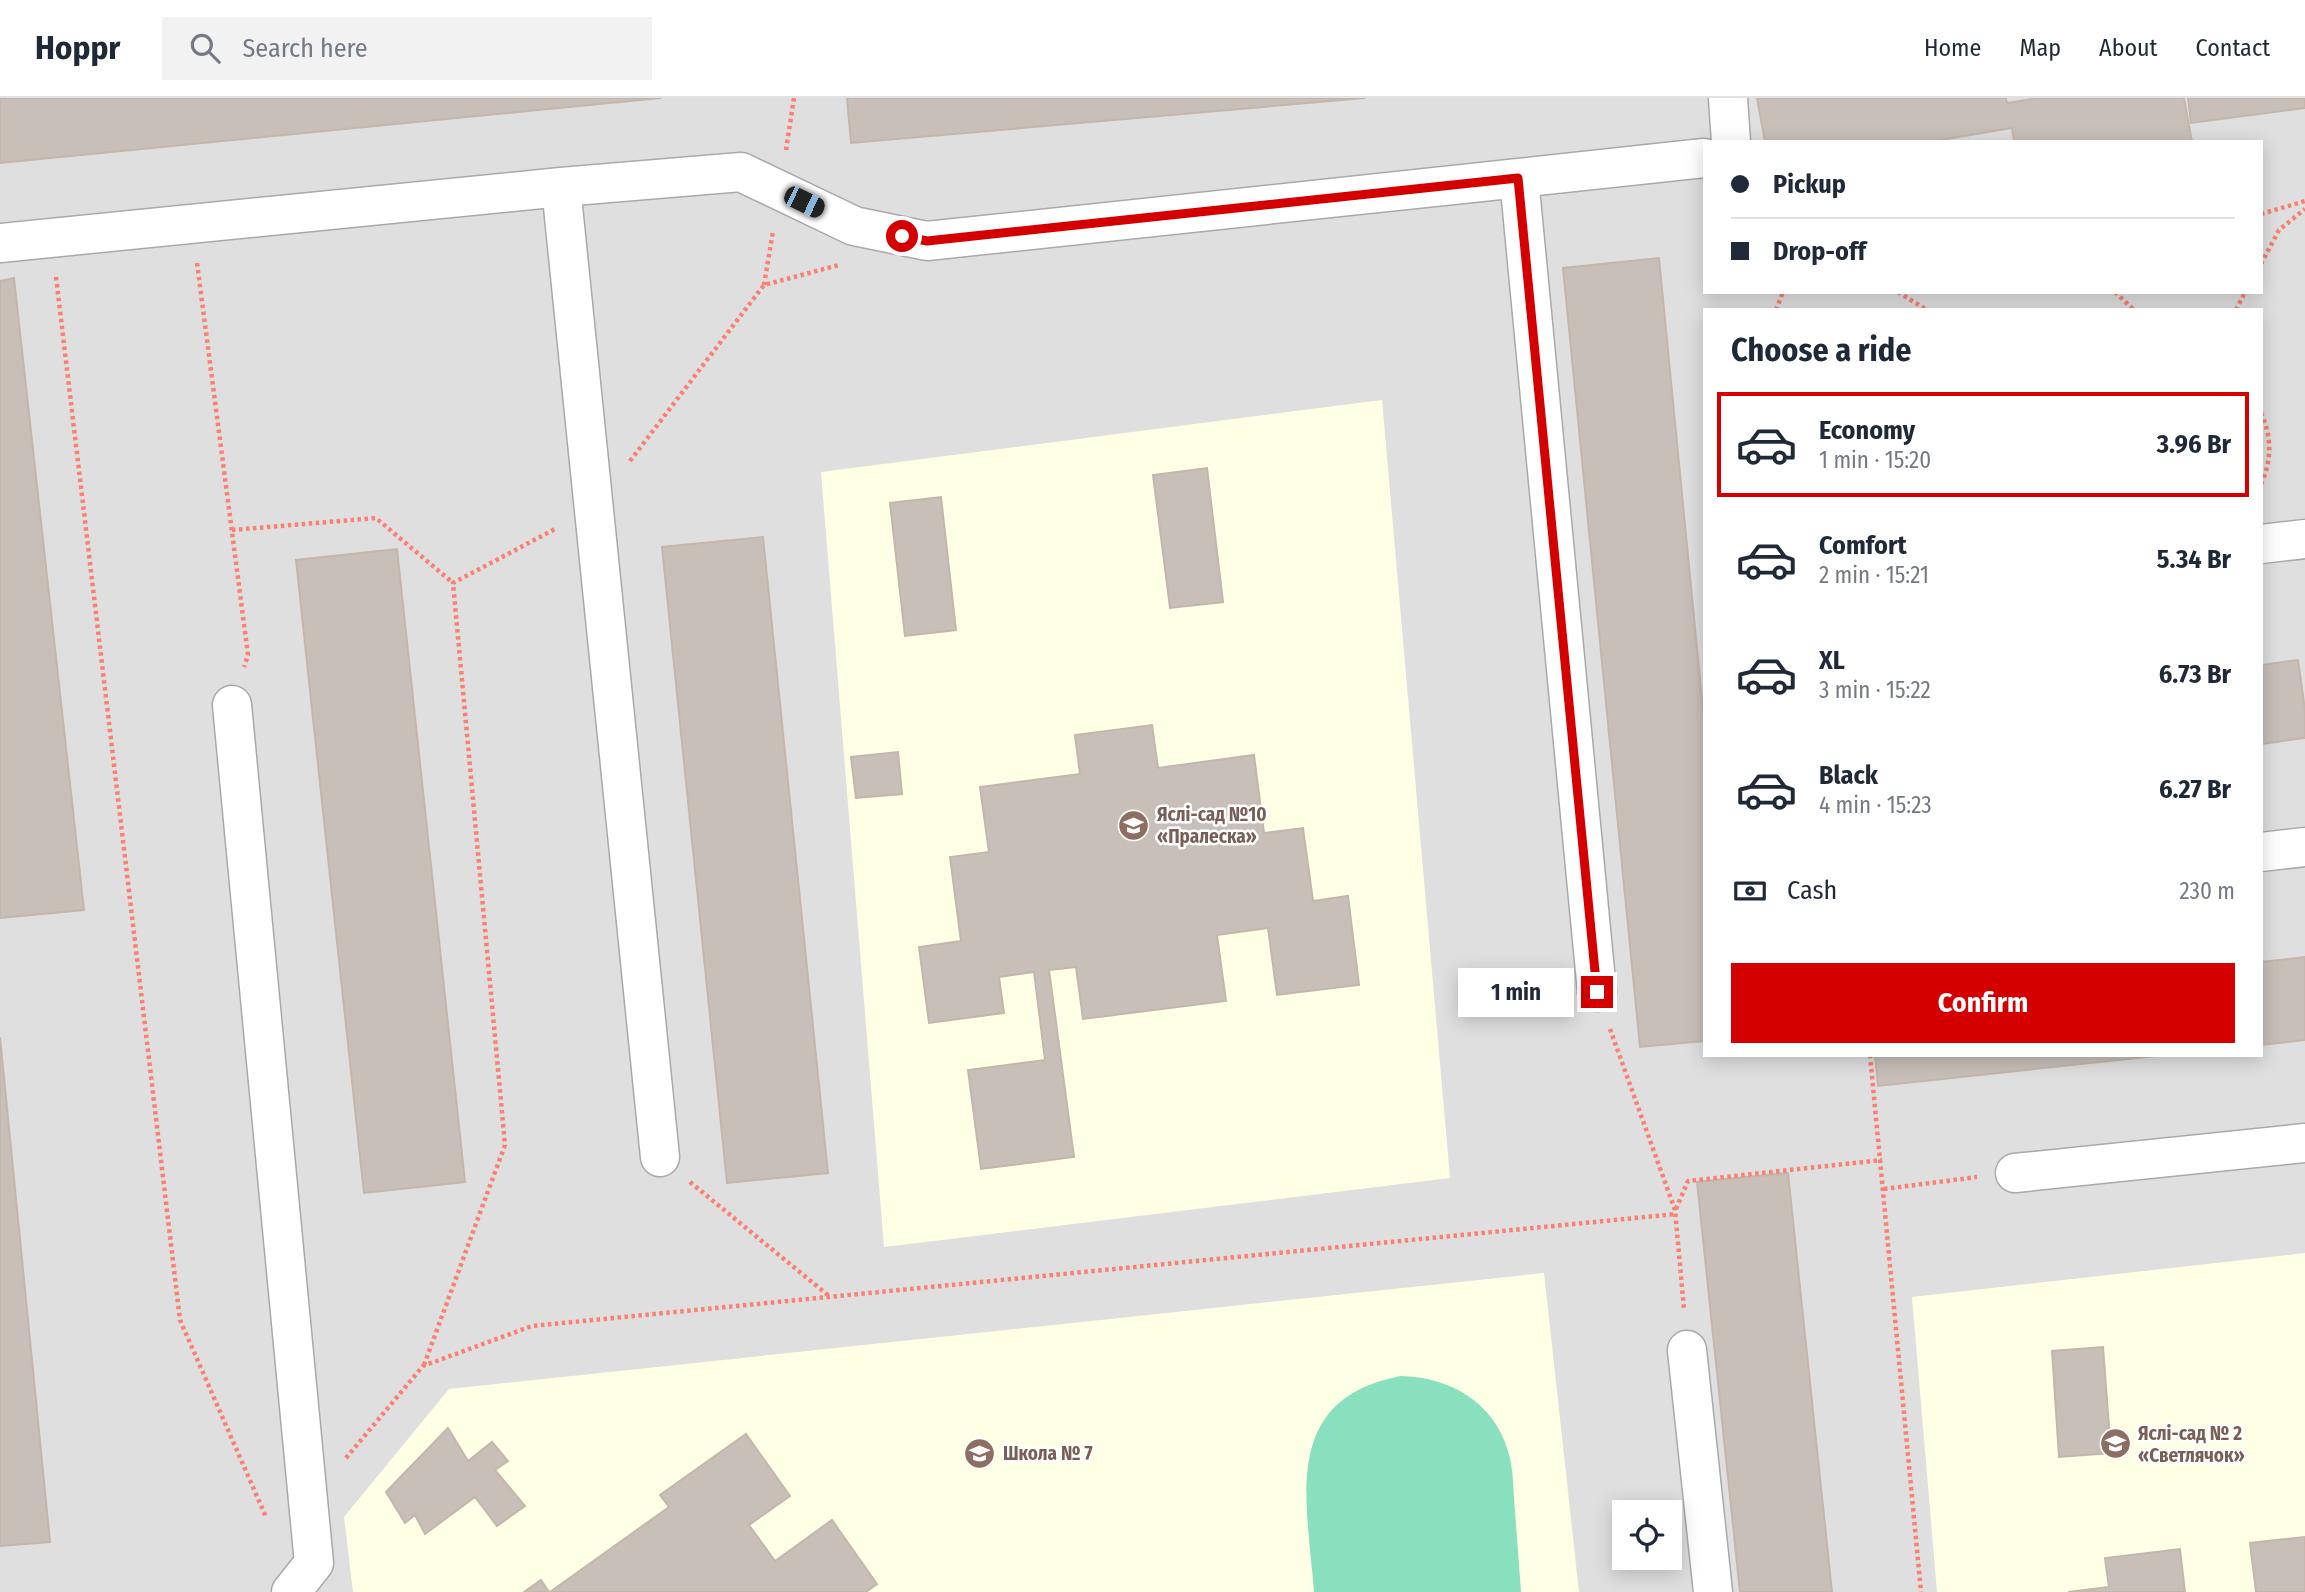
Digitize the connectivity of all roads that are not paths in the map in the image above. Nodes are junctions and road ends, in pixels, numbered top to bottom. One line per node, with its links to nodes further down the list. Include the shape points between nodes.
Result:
1 (1728, 98): 2 (lane)
2 (1731, 140)
3 (1703, 158): 4 (lane)
4 (1518, 178): 5 (lane, via 927,241 854,226 741,172); 12 (lane)
5 (561, 187): 6 (lane); 14 (lane)
6 (0, 243)
7 (2305, 539): 8 (lane)
8 (2263, 544)
9 (232, 705): 17 (lane, via 314,1563)
10 (2305, 847): 11 (lane)
11 (2263, 852)
12 (1597, 992)
13 (2305, 1143): 15 (lane)
14 (660, 1157)
15 (2014, 1173)
16 (1687, 1350): 18 (lane)
17 (291, 1592)
18 (1713, 1592)

